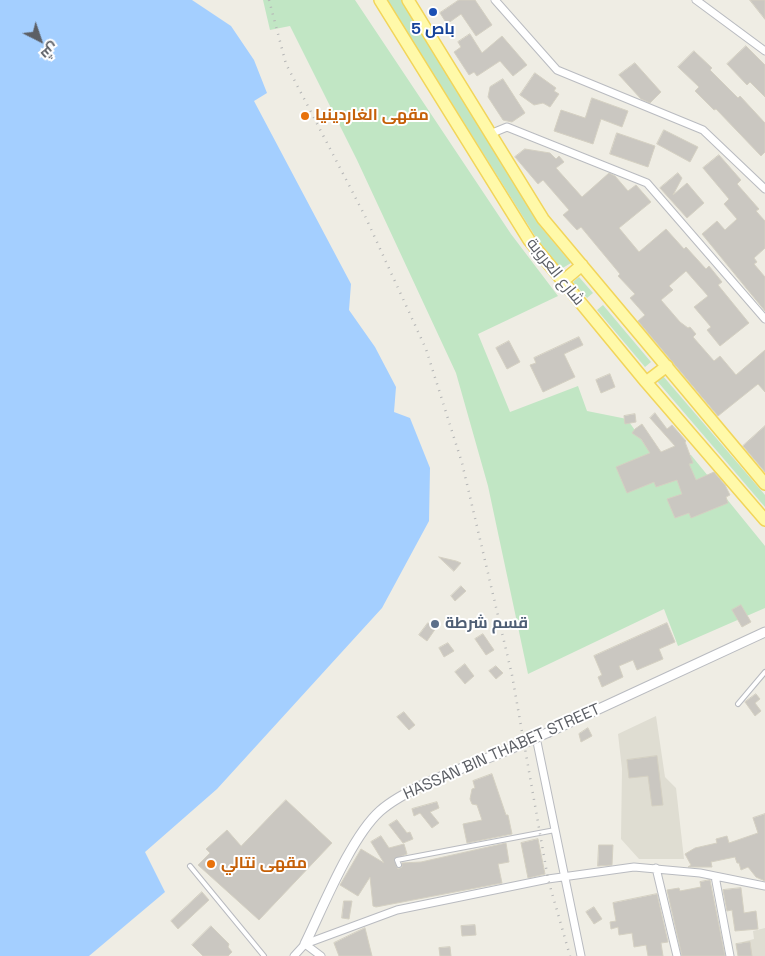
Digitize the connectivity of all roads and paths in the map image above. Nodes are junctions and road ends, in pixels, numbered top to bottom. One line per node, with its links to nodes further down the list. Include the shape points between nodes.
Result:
1 (380, 0): 9 (main road, شارع العروبة, via 529,240)
2 (408, 0): 6 (main road, شارع العروبة)
3 (495, 0): 7 (street, via 557,70 703,130)
4 (696, 0): 5 (street)
5 (765, 51)
6 (490, 134): 8 (main road, شارع العروبة, via 543,219); 10 (street, via 507,127 647,183)
7 (765, 189)
8 (582, 264): 9 (main road); 11 (main road, شارع العروبة)
9 (563, 281): 12 (main road, شارع العروبة)
10 (765, 319)
11 (667, 366): 12 (main road); 13 (main road, شارع العروبة)
12 (646, 382): 14 (main road, شارع العروبة)
13 (765, 484)
14 (765, 520)
15 (765, 632): 18 (street, HASSAN BIN THABET STREET, bridge)
16 (765, 672): 17 (lane)
17 (738, 704)
18 (536, 738): 19 (street); 26 (street, HASSAN BIN THABET STREET, bridge, via 410,792 380,811 355,842)
19 (555, 830): 20 (lane, via 397,860); 24 (street)
20 (400, 865)
21 (190, 866): 27 (lane)
22 (656, 868): 23 (street); 24 (street, via 634,867); 31 (street)
23 (715, 876): 25 (street); 32 (street)
24 (564, 877): 26 (street, via 397,910); 30 (street)
25 (765, 886)
26 (305, 944): 28 (street); 29 (street)
27 (264, 956)
28 (294, 956)
29 (321, 956)
30 (581, 956)
31 (676, 956)
32 (730, 956)

